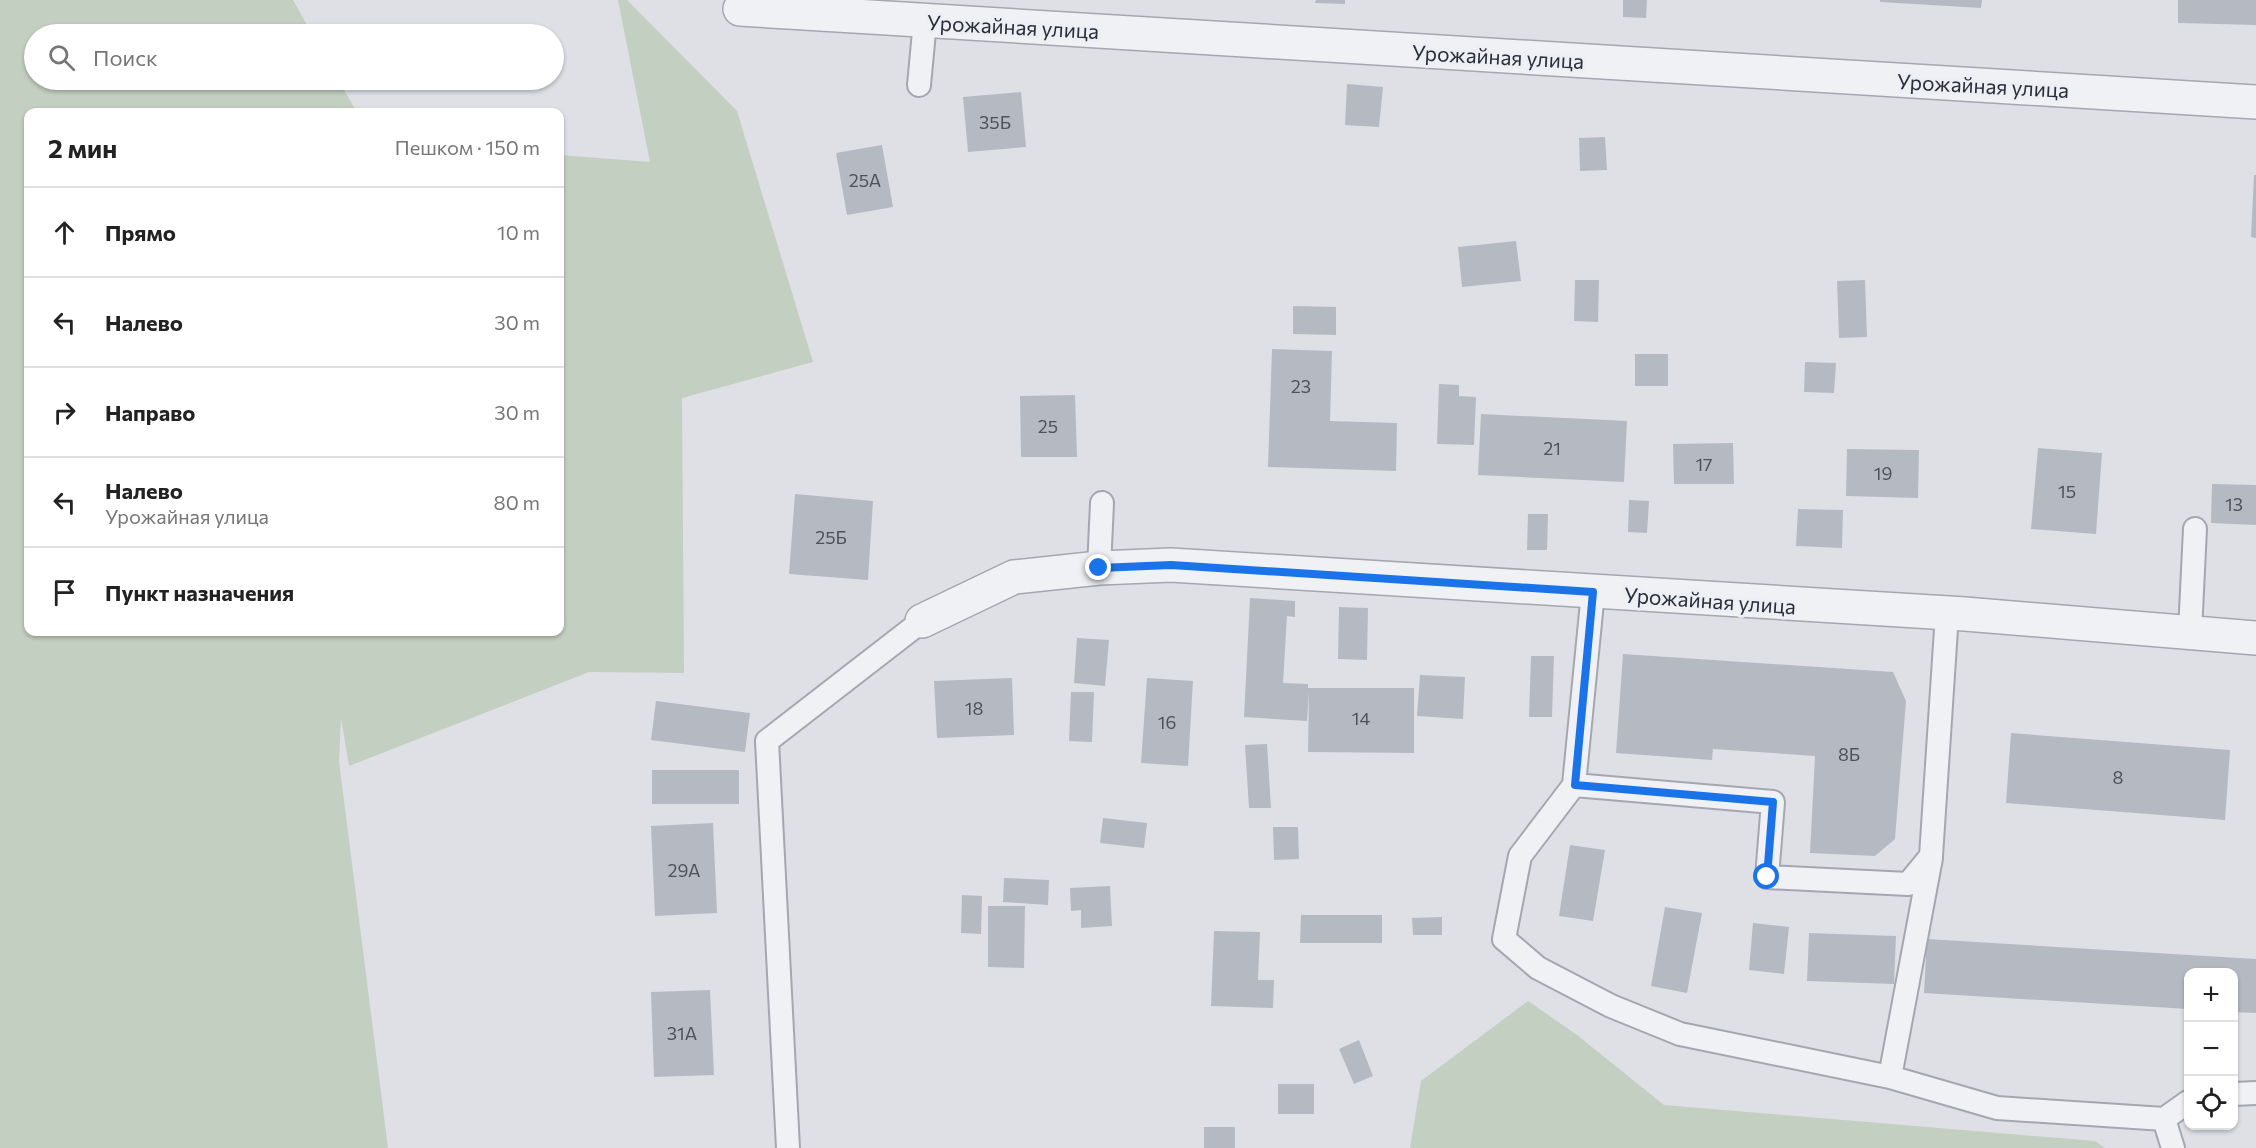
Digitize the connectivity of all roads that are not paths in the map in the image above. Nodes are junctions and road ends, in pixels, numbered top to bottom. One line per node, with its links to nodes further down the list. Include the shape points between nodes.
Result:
1 (740, 9): 2 (street, Урожайная улица)
2 (926, 21): 3 (lane); 4 (street, Урожайная улица)
3 (919, 85)
4 (2256, 102)
5 (1102, 503): 7 (lane)
6 (2195, 529): 11 (lane)
7 (1099, 568): 8 (street, Урожайная улица, via 1171,565); 10 (street, Урожайная улица, via 1014,576)
8 (1593, 592): 9 (street, Урожайная улица); 13 (lane)
9 (1947, 614): 11 (street, Урожайная улица); 14 (lane)
10 (922, 621): 20 (lane, via 766,741)
11 (2190, 632): 12 (street, Урожайная улица)
12 (2256, 638)
13 (1575, 785): 14 (lane, via 1773,802 1767,877 1908,884); 15 (lane, via 1520,856 1503,939 1538,968 1611,1006 1680,1034)
14 (1931, 856): 15 (lane)
15 (1890, 1077): 19 (lane, via 1997,1108)
16 (2256, 1093): 17 (lane)
17 (2238, 1094)
18 (2184, 1105): 19 (lane)
19 (2164, 1119): 21 (lane)
20 (788, 1148)
21 (2173, 1148)

